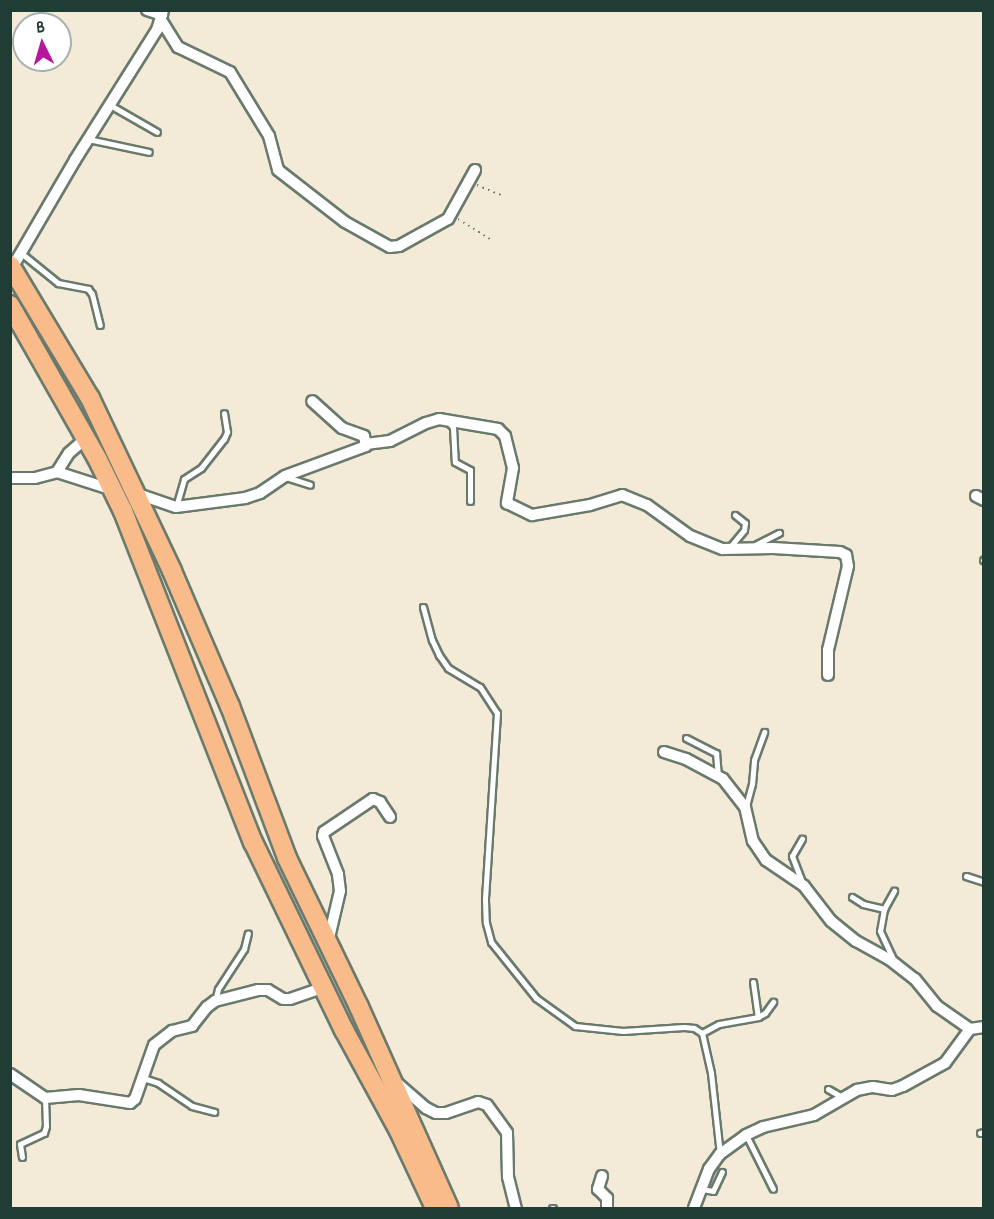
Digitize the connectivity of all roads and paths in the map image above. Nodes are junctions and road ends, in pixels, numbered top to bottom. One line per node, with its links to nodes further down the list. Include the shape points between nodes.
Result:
1 (147, 10): 2 (street)
2 (162, 15): 3 (street); 10 (street, via 178,47 230,72 269,136 278,170 345,222 395,247)
3 (110, 105): 4 (lane); 5 (street)
4 (157, 132)
5 (88, 139): 6 (lane); 12 (street)
6 (149, 152)
7 (476, 170): 8 (street)
8 (469, 182): 9 (path); 10 (street)
9 (503, 196)
10 (451, 214): 11 (path)
11 (490, 239)
12 (15, 262): 14 (lane, via 34,261 58,283 88,289); 48 (highway, via 90,398 162,551 230,706 287,858)
13 (10, 305): 51 (highway, via 123,511 245,823)
14 (100, 325)
15 (312, 401): 19 (street, via 342,428 364,436)
16 (224, 413): 27 (lane, via 224,439 201,468 184,478)
17 (444, 420): 19 (street, via 426,423 390,441); 26 (lane, via 453,427 455,462 470,470); 30 (street, via 502,432 513,468 507,503 532,515 622,495 647,505 690,536)
18 (84, 440): 20 (street, via 69,453)
19 (366, 444): 21 (street)
20 (57, 472): 22 (street, via 35,478); 24 (street)
21 (285, 476): 23 (lane); 27 (street, via 245,498)
22 (10, 478)
23 (310, 485)
24 (113, 490)
25 (135, 493): 27 (street)
26 (470, 501)
27 (176, 507)
28 (735, 515): 30 (lane, via 745,523 744,530)
29 (779, 533): 31 (lane)
30 (728, 549): 31 (street)
31 (748, 549): 33 (street, via 840,552 849,559 833,625)
32 (423, 607): 57 (lane, via 432,640 448,668 480,687 497,713 485,900 486,923 496,951 536,998 575,1026 622,1031 684,1027)
33 (828, 675)
34 (764, 732): 38 (lane)
35 (686, 738): 37 (lane, via 716,753)
36 (664, 752): 37 (street)
37 (718, 775): 38 (street)
38 (745, 807): 43 (street, via 749,830 759,852)
39 (390, 817): 48 (street, via 380,802 372,799 324,832 340,891)
40 (802, 839): 43 (lane, via 792,856)
41 (966, 876): 42 (lane)
42 (984, 882)
43 (804, 886): 49 (street, via 831,921)
44 (894, 891): 46 (lane)
45 (852, 897): 46 (lane)
46 (884, 909): 49 (lane, via 882,941)
47 (248, 933): 52 (lane, via 244,949 218,989)
48 (328, 943): 59 (highway)
49 (898, 966): 56 (street, via 922,986 937,1006)
50 (753, 982): 54 (lane)
51 (324, 987): 52 (street, via 290,999 258,990); 72 (highway)
52 (215, 1001): 60 (street, via 207,1006 199,1021 172,1031 154,1045)
53 (773, 1002): 54 (lane)
54 (758, 1017): 57 (lane, via 719,1024)
55 (984, 1027): 56 (street)
56 (970, 1029): 63 (street, via 945,1063 929,1073 892,1090 873,1087)
57 (702, 1033): 66 (lane, via 711,1073)
58 (10, 1074): 62 (street)
59 (388, 1075): 73 (highway); 74 (street, via 436,1113 478,1102 487,1105 507,1133 508,1177)
60 (143, 1078): 62 (street, via 130,1103 79,1095); 64 (lane, via 158,1083 192,1106)
61 (828, 1089): 63 (lane)
62 (45, 1098): 67 (lane, via 44,1133 20,1144)
63 (844, 1098): 65 (street, via 809,1117 763,1127)
64 (214, 1112)
65 (746, 1135): 66 (street); 70 (lane)
66 (720, 1154): 71 (street)
67 (22, 1157)
68 (722, 1173): 71 (lane, via 713,1191)
69 (602, 1176): 75 (street, via 598,1189 607,1198)
70 (773, 1189)
71 (701, 1190): 76 (street)
72 (435, 1209)
73 (448, 1209)
74 (516, 1209)
75 (607, 1209)
76 (694, 1209)

